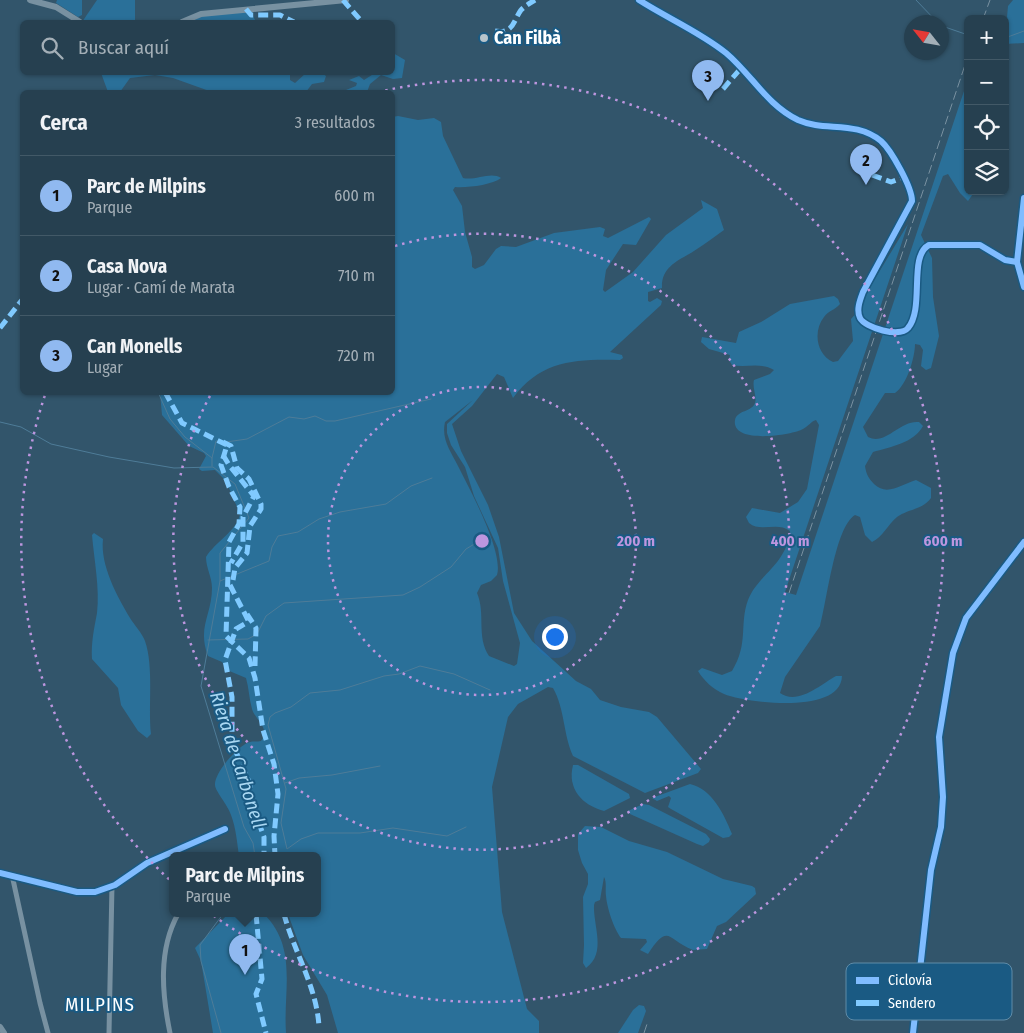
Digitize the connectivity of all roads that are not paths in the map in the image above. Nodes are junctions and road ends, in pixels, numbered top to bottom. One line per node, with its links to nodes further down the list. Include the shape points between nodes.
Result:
1 (30, 0): 4 (street, via 56,7)
2 (346, 0): 5 (street, via 201,14)
3 (638, 0): 7 (street, via 716,45 766,96 797,120 853,128 884,144 906,181 912,201 863,292 858,308 860,319 868,325 888,332 902,332 911,324 919,260 926,247 938,243 980,245 1005,260)
4 (77, 20)
5 (187, 20)
6 (1024, 198): 7 (street)
7 (1017, 262): 8 (street)
8 (1024, 287)
9 (1024, 542): 18 (street, via 966,618 953,653 939,737 943,798 941,827 931,870)
10 (226, 829): 11 (street)
11 (180, 850): 12 (street)
12 (175, 852)
13 (169, 854): 16 (street, via 147,863)
14 (0, 873): 15 (street)
15 (12, 875): 16 (street, via 77,892 95,892); 22 (street)
16 (112, 885): 23 (street)
17 (177, 917): 24 (street, via 168,936 165,962 163,999)
18 (921, 963)
19 (914, 1020): 25 (street)
20 (0, 1027): 21 (street)
21 (4, 1033)
22 (48, 1033)
23 (109, 1033)
24 (170, 1033)
25 (913, 1033)

